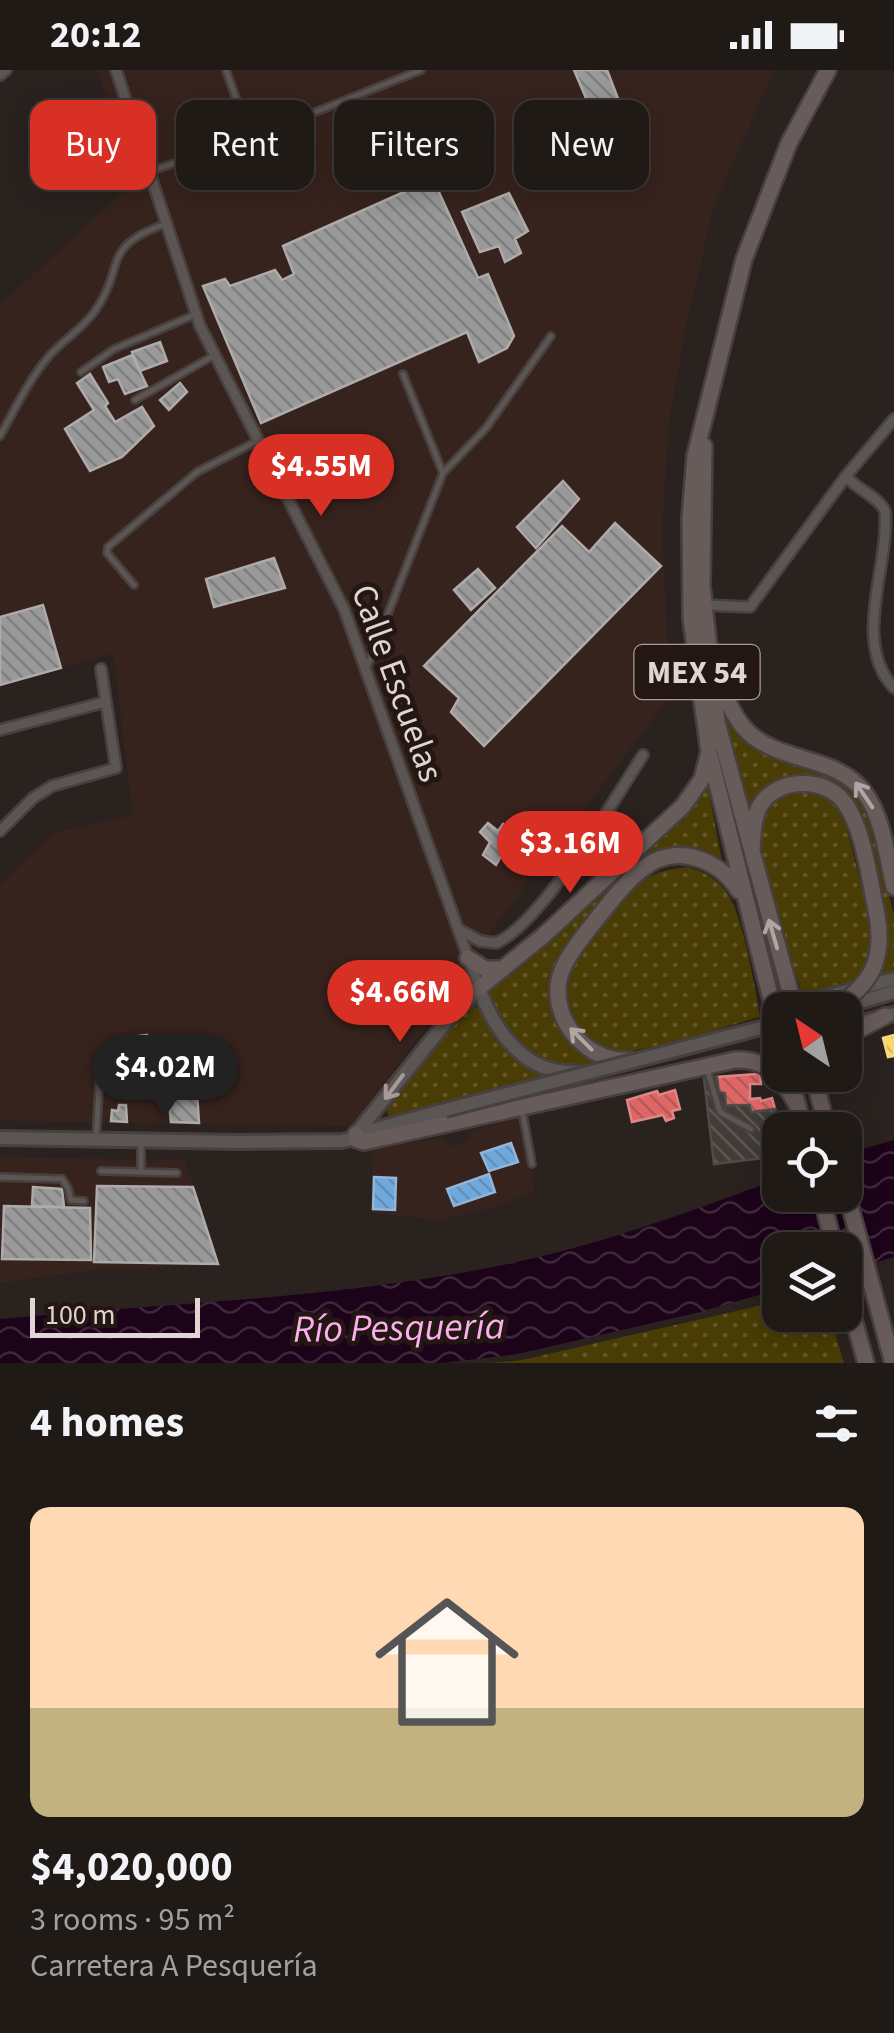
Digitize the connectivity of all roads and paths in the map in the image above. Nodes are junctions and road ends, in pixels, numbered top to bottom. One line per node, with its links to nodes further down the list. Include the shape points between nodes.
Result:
1 (6, 70): 6 (street)
2 (116, 70): 7 (street, Calle Escuelas)
3 (226, 70): 8 (lane)
4 (420, 70): 9 (lane)
5 (828, 70): 23 (main road, MEX 54, via 789,142 744,260 702,432)
6 (0, 75)
7 (126, 100)
8 (237, 100)
9 (314, 112)
10 (156, 186): 11 (street, Calle Escuelas)
11 (168, 223): 12 (street, Calle Escuelas); 19 (lane, via 122,248 92,316 44,362)
12 (196, 314): 14 (street, Calle Escuelas); 15 (lane, via 114,349)
13 (551, 336): 21 (lane, via 486,428)
14 (213, 356): 17 (lane); 20 (street, Calle Escuelas)
15 (82, 372)
16 (403, 374): 21 (lane)
17 (135, 400)
18 (894, 419): 22 (street)
19 (0, 436)
20 (257, 440): 24 (lane, via 196,472 108,548); 28 (street, Calle Escuelas, via 328,574)
21 (443, 473): 28 (lane)
22 (846, 476): 25 (street, via 750,607); 29 (street, via 885,511 874,627 882,672)
23 (696, 519): 25 (main road, MEX 54); 32 (main road, MEX 54, via 691,618)
24 (134, 585)
25 (704, 605): 26 (main road, MEX 54)
26 (709, 659): 35 (main road, MEX 54, via 717,722); 36 (main road, one-way to 26, via 863,790 847,775 751,735 733,714)
27 (101, 669): 30 (street)
28 (366, 670): 38 (street, Calle Escuelas)
29 (894, 688)
30 (106, 702): 31 (street); 34 (street, via 116,768 52,786)
31 (0, 730)
32 (709, 752): 37 (main road, MEX 54); 40 (main road, via 702,779 683,806)
33 (643, 756): 38 (street, via 520,928 496,943)
34 (0, 831)
35 (752, 859): 44 (main road, MEX 54, one-way to 35); 46 (main road, bridge, via 755,821 766,798 791,785 822,786 842,799 877,915 880,955)
36 (894, 887)
37 (748, 908): 43 (main road, MEX 54); 56 (main road, one-way to 37, bridge, via 612,1059 579,1041 558,1002 562,970 611,901 659,859 698,857 714,864)
38 (456, 927): 39 (street, Calle Escuelas)
39 (468, 958): 40 (main road, via 486,969); 42 (street, Calle Escuelas)
40 (503, 969): 42 (main road)
41 (894, 979): 45 (main road)
42 (479, 988): 58 (main road, bridge, via 506,1040 522,1055 564,1072); 66 (main road, one-way to 66)
43 (770, 992)
44 (789, 992)
45 (844, 992)
46 (858, 992)
47 (894, 992): 49 (main road)
48 (894, 1000): 50 (main road)
49 (862, 1001)
50 (862, 1009)
51 (890, 1015): 52 (main road); 53 (main road)
52 (862, 1022)
53 (862, 1029)
54 (762, 1033): 56 (main road, bridge)
55 (762, 1033): 64 (main road, bridge)
56 (650, 1058): 58 (main road, bridge)
57 (706, 1066): 61 (main road, via 747,1059 768,1066); 62 (main road); 65 (lane, via 720,1112)
58 (598, 1072): 64 (main road, bridge)
59 (100, 1073): 68 (lane)
60 (794, 1092): 61 (main road)
61 (797, 1105): 63 (main road)
62 (522, 1107): 66 (main road, via 364,1142); 70 (lane)
63 (799, 1112)
64 (446, 1113): 66 (main road)
65 (750, 1129)
66 (356, 1137): 69 (main road)
67 (0, 1138): 68 (main road)
68 (96, 1139): 69 (main road)
69 (141, 1140): 72 (lane)
70 (532, 1164)
71 (101, 1171): 72 (lane)
72 (141, 1172): 73 (lane)
73 (176, 1173)
74 (0, 1176): 75 (lane, via 62,1180 70,1200)
75 (84, 1201)
76 (852, 1212): 77 (main road)
77 (884, 1324): 79 (lane); 81 (main road)
78 (857, 1332): 80 (main road)
79 (894, 1342)
80 (866, 1363)
81 (893, 1363)

